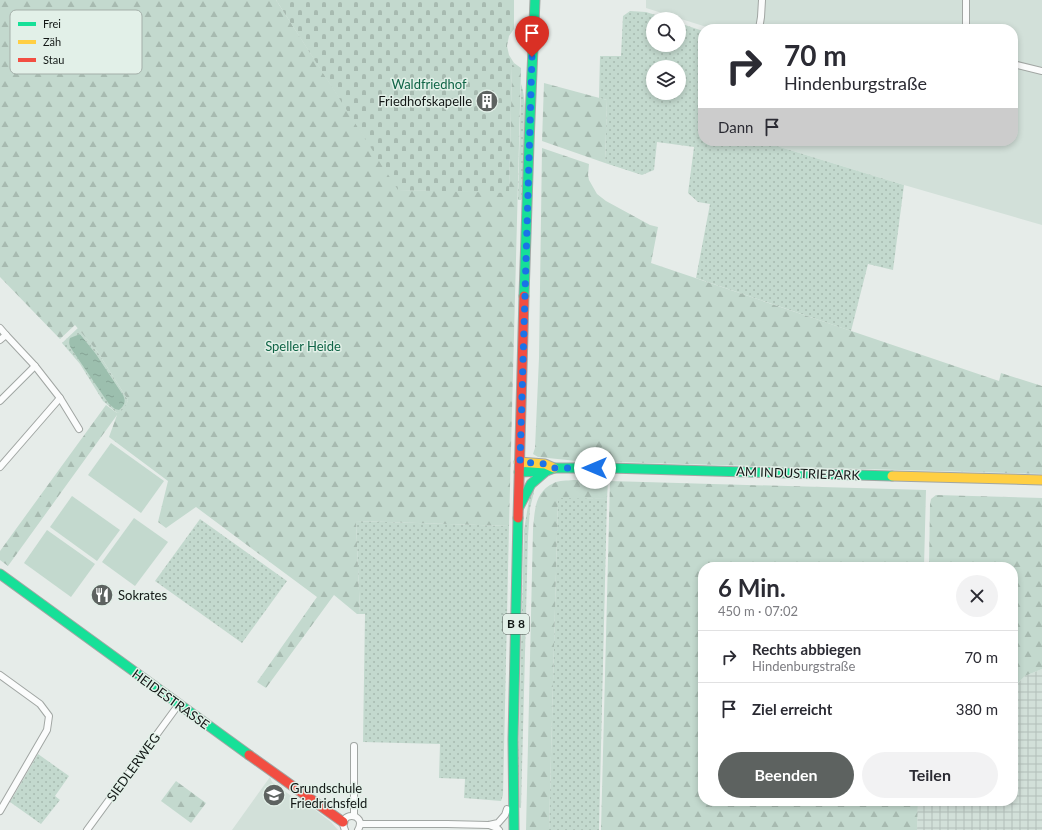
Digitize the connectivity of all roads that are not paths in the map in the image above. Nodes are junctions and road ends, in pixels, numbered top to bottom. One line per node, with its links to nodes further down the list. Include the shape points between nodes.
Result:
1 (535, 0): 15 (street, B 8)
2 (762, 0): 4 (street)
3 (966, 0): 5 (street)
4 (760, 24)
5 (966, 24)
6 (1018, 65): 7 (street)
7 (1042, 71)
8 (0, 328): 9 (street)
9 (6, 335): 10 (street); 11 (street)
10 (0, 340)
11 (35, 366): 12 (street); 13 (street)
12 (60, 398): 14 (street); 16 (street)
13 (0, 401)
14 (79, 429)
15 (520, 462): 17 (street, AM INDUSTRIEPARK, via 545,464); 18 (street, B 8)
16 (0, 467)
17 (550, 470): 18 (street, AM INDUSTRIEPARK); 19 (street, AM INDUSTRIEPARK, via 608,468); 20 (street, via 531,484)
18 (519, 472): 20 (street, B 8)
19 (1042, 480)
20 (518, 509): 24 (street, B 8)
21 (0, 574): 23 (street, HEIDESTRASSE)
22 (0, 675): 27 (street, via 40,704 49,716 47,730)
23 (179, 704): 30 (street, HEIDESTRASSE); 32 (street, SIEDLERWEG)
24 (513, 739): 26 (street, B 8); 35 (street, B 8)
25 (354, 746): 28 (street)
26 (507, 809): 29 (street, via 498,823); 34 (street, B 8)
27 (0, 811)
28 (354, 816): 30 (street, HEIDESTRASSE, via 349,816); 31 (street, via 358,819)
29 (489, 825): 31 (street); 33 (street)
30 (344, 826)
31 (359, 827)
32 (87, 830)
33 (499, 830)
34 (507, 830)
35 (514, 830)

